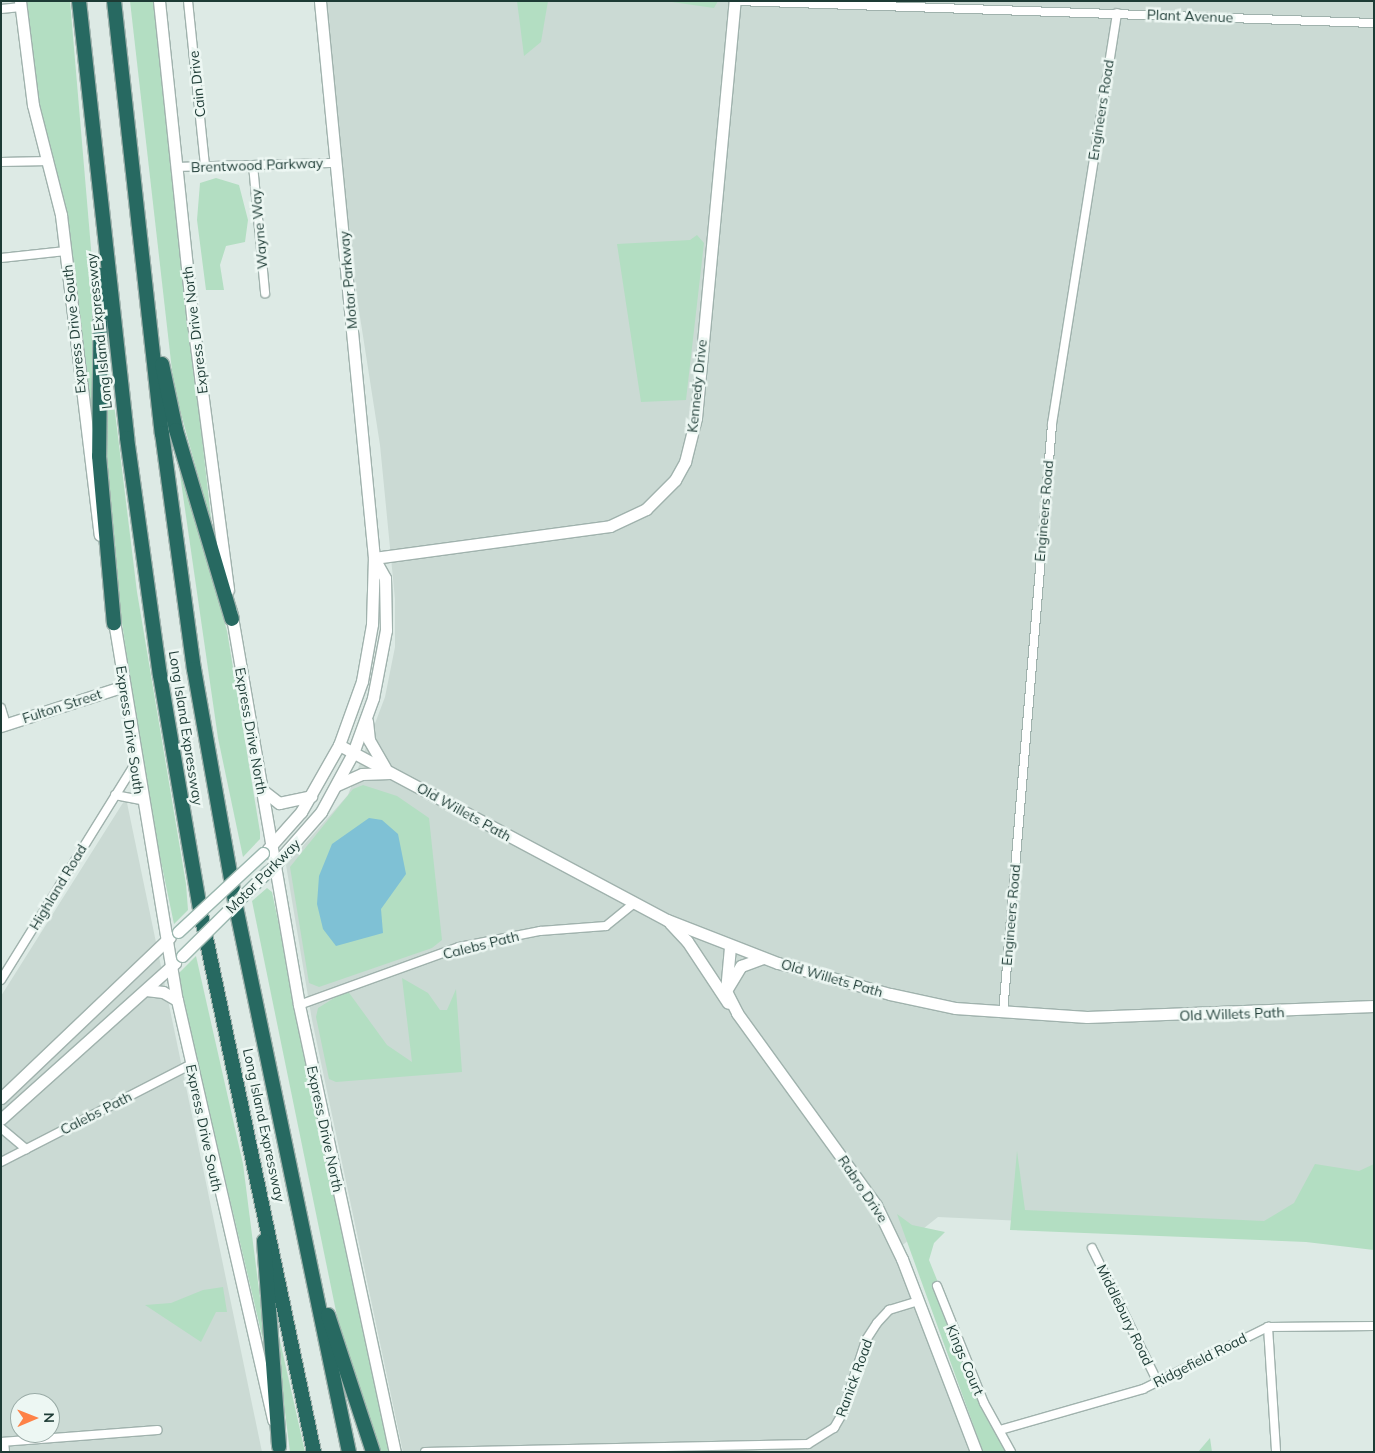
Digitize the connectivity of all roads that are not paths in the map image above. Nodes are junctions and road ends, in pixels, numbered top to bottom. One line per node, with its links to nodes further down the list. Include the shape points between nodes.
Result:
1 (79, 1): 11 (highway, Long Island Expressway)
2 (114, 1): 18 (highway, Long Island Expressway)
3 (160, 1): 17 (main road, Express Drive North)
4 (188, 1): 16 (street, Cain Drive)
5 (320, 1): 14 (main road, Motor Parkway)
6 (736, 1): 9 (street, Plant Avenue); 22 (main road, Kennedy Drive, via 696,418 684,462 675,480 646,509 610,526)
7 (21, 4): 8 (street); 12 (main road, Express Drive South, via 33,106)
8 (1, 9)
9 (1117, 13): 10 (street, Plant Avenue); 53 (street, Engineers Road, via 1051,434)
10 (1374, 23)
11 (91, 114): 24 (highway, via 101,253 100,468); 61 (highway, Long Island Expressway, via 127,438 160,675 201,914)
12 (48, 161): 13 (street); 19 (main road, Express Drive South)
13 (1, 162)
14 (336, 163): 15 (street, Brentwood Parkway); 22 (main road, Motor Parkway)
15 (253, 165): 16 (street, Brentwood Parkway); 21 (street, Wayne Way)
16 (205, 166): 17 (street, Brentwood Parkway)
17 (178, 167): 23 (main road, Express Drive North)
18 (133, 183): 23 (highway, via 176,430); 59 (highway, Long Island Expressway, via 194,669 236,907)
19 (66, 251): 20 (street); 24 (main road, Express Drive South)
20 (1, 258)
21 (265, 293)
22 (374, 558): 27 (main road, Motor Parkway, via 385,578 386,630); 29 (main road, Motor Parkway, via 369,648)
23 (232, 618): 34 (main road, Express Drive North)
24 (114, 623): 25 (main road, Express Drive South)
25 (124, 686): 28 (main road, Fulton Street); 31 (main road, Express Drive South)
26 (1, 708): 28 (street)
27 (366, 718): 30 (main road, Motor Parkway); 32 (main road, via 376,756)
28 (4, 725)
29 (339, 745): 30 (main road, Old Willets Path); 36 (main road, Motor Parkway)
30 (353, 753): 32 (main road, Old Willets Path); 33 (main road, Motor Parkway)
31 (135, 764): 35 (street, Highland Road); 37 (main road, Express Drive South)
32 (390, 773): 33 (main road, via 362,774); 40 (main road, Old Willets Path)
33 (336, 786): 39 (main road, Motor Parkway, via 305,834)
34 (261, 789): 36 (main road, via 279,803); 38 (main road, Express Drive North)
35 (116, 795): 37 (street); 46 (street, Highland Road)
36 (311, 796): 38 (main road, Motor Parkway)
37 (140, 800): 42 (main road, Express Drive South)
38 (267, 850): 39 (main road, Express Drive North); 42 (main road, Motor Parkway, bridge)
39 (271, 868): 45 (main road, Motor Parkway, bridge); 50 (main road, Express Drive North)
40 (633, 904): 41 (main road, Old Willets Path); 50 (street, Calebs Path, via 606,926 540,931 464,946)
41 (667, 920): 43 (main road, Old Willets Path); 52 (main road, via 688,941)
42 (166, 940): 45 (main road, Express Drive South); 55 (main road, Motor Parkway)
43 (730, 946): 44 (main road, Old Willets Path); 48 (main road)
44 (764, 958): 48 (main road, via 741,966); 53 (main road, Old Willets Path, via 921,1002)
45 (171, 966): 47 (main road, Motor Parkway); 49 (main road, Express Drive South)
46 (1, 980)
47 (146, 990): 49 (main road, via 163,992); 56 (main road, Motor Parkway)
48 (726, 991): 52 (main road, Rabro Drive)
49 (177, 1000): 54 (main road, Express Drive South)
50 (299, 1005): 77 (main road, Express Drive North)
51 (1374, 1006): 53 (main road, Old Willets Path, via 1170,1016)
52 (737, 1013): 64 (main road, Rabro Drive, via 876,1205)
53 (1003, 1013)
54 (190, 1065): 58 (street, Calebs Path); 71 (main road, Express Drive South)
55 (1, 1098)
56 (1, 1119)
57 (1, 1128): 58 (street)
58 (26, 1148): 60 (street, Calebs Path)
59 (287, 1158): 75 (highway, Long Island Expressway); 76 (highway, via 331,1325)
60 (1, 1162)
61 (265, 1210): 71 (highway); 74 (highway, Long Island Expressway)
62 (1092, 1248): 67 (street, Middlebury Road)
63 (937, 1286): 69 (street, Kings Court, via 984,1403)
64 (918, 1301): 72 (street, Ranick Road, via 889,1310 877,1323 866,1340 842,1414 821,1438 787,1447); 79 (main road, Rabro Drive)
65 (1374, 1326): 66 (street, Ridgefield Road)
66 (1268, 1327): 67 (street, Ridgefield Road); 81 (street)
67 (1158, 1383): 69 (street, Ridgefield Road)
68 (158, 1430): 70 (street)
69 (1000, 1430): 80 (street, Kings Court)
70 (3, 1442): 73 (street)
71 (280, 1449)
72 (664, 1449): 78 (street, Ranick Road)
73 (5, 1452)
74 (314, 1452)
75 (349, 1452)
76 (373, 1452)
77 (395, 1452)
78 (425, 1452)
79 (976, 1452)
80 (1011, 1452)
81 (1276, 1452)

